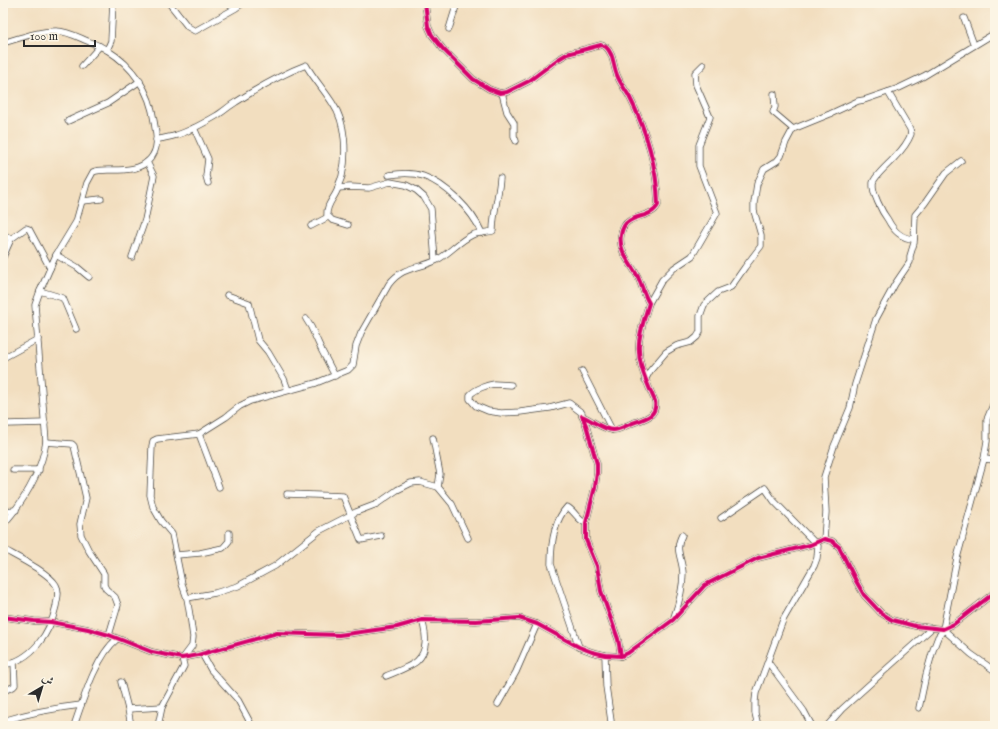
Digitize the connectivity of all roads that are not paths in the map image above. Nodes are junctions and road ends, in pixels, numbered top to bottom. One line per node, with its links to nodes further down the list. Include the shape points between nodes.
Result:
1 (113, 3): 12 (street, via 111,41)
2 (169, 3): 3 (street, via 188,27 195,31)
3 (243, 3)
4 (425, 3): 17 (street, via 428,26 443,49 474,79 489,89)
5 (457, 3): 7 (street)
6 (964, 18): 10 (street)
7 (449, 30)
8 (995, 33): 10 (street)
9 (3, 44): 11 (street, via 56,31)
10 (974, 45): 16 (street, via 924,76)
11 (100, 46): 12 (street); 14 (street)
12 (107, 50): 15 (street, via 125,64)
13 (704, 65): 47 (street, via 695,73 696,85 710,117 699,145 699,166 717,213 692,256 662,280)
14 (82, 66)
15 (140, 81): 19 (street, via 108,103); 22 (street, via 152,106)
16 (888, 92): 21 (street, via 858,100); 38 (street, via 911,134 897,156 874,180 874,188 883,213 894,229 909,239)
17 (502, 93): 23 (street, via 507,112 514,123); 47 (street, via 533,78 567,54 601,45 609,49 617,75 649,144 654,168 657,208 629,221 623,227 621,242)
18 (774, 94): 21 (street, via 773,112)
19 (68, 121)
20 (194, 128): 22 (street); 28 (street, via 208,159); 29 (street, via 277,77 306,65 334,104 341,122 344,163)
21 (793, 129): 54 (street, via 781,156 764,169 757,184 754,211 761,235 761,246 732,287 718,292 704,305 697,337 666,352)
22 (156, 140): 25 (street, via 157,147)
23 (516, 141)
24 (961, 161): 38 (street, via 946,173 915,215)
25 (147, 162): 31 (street, via 140,167 96,171 90,175); 41 (street, via 154,176 145,220)
26 (389, 175): 35 (street, via 411,173 438,184 462,203)
27 (500, 178): 35 (street, via 493,231)
28 (208, 184)
29 (338, 188): 32 (street, via 327,208); 42 (street, via 369,188 390,182 416,190 431,209)
30 (101, 199): 31 (street)
31 (83, 201): 39 (street, via 76,222)
32 (328, 217): 33 (street); 34 (street)
33 (348, 225)
34 (311, 226)
35 (482, 233): 42 (street, via 470,236)
36 (3, 234): 37 (street)
37 (10, 239): 40 (street); 43 (street, via 26,228 29,229)
38 (914, 239): 82 (street, via 910,262 876,319 850,408 827,467 824,477)
39 (56, 255): 43 (street); 44 (street)
40 (3, 257)
41 (132, 257)
42 (435, 260): 53 (street, via 395,277 361,333 353,365)
43 (50, 268): 45 (street)
44 (89, 277)
45 (40, 290): 49 (street, via 63,298); 50 (street, via 35,305)
46 (227, 295): 56 (street, via 249,302 258,340 268,352)
47 (649, 303): 54 (street, via 639,343)
48 (306, 319): 53 (street)
49 (76, 329)
50 (38, 339): 51 (street); 60 (street)
51 (3, 358)
52 (582, 371): 61 (street)
53 (335, 376): 56 (street)
54 (645, 380): 61 (street, via 655,401 653,414)
55 (511, 385): 58 (street, via 495,384 475,390 470,395 470,400 481,409 501,413 550,408 569,403)
56 (288, 390): 62 (street, via 250,401)
57 (995, 400): 65 (street, via 987,418)
58 (582, 416): 61 (street); 76 (street, via 597,464 595,487)
59 (3, 422): 60 (street)
60 (45, 423): 64 (street)
61 (612, 430)
62 (199, 434): 70 (street); 85 (street, via 157,439 153,441 152,446 150,495 153,508 172,534)
63 (433, 438): 69 (street, via 440,474)
64 (46, 442): 68 (street); 95 (street, via 74,446 86,498 80,524 81,534 104,574 106,590 115,597 118,605)
65 (984, 459): 66 (street); 94 (street, via 958,558)
66 (995, 460)
67 (14, 470): 68 (street)
68 (39, 470): 72 (street)
69 (438, 486): 74 (street, via 411,483 377,504); 81 (street, via 452,504)
70 (219, 487)
71 (287, 494): 74 (street, via 343,496)
72 (16, 510): 73 (street); 77 (street)
73 (3, 511)
74 (351, 515): 79 (street, via 361,540); 87 (street, via 319,531 275,566 238,586)
75 (721, 518): 83 (street, via 765,488 774,501)
76 (586, 523): 97 (street, via 567,507 557,527 551,551 551,564); 100 (street, via 586,540 597,566 601,591)
77 (3, 525)
78 (229, 533): 85 (street, via 229,541 223,548)
79 (381, 536)
80 (682, 536): 90 (street, via 678,550 683,581)
81 (468, 538)
82 (824, 539): 83 (street); 93 (street, via 839,547 860,588 882,613 892,620 905,624)
83 (816, 542): 90 (street, via 758,558 705,585); 103 (street, via 817,558 814,566 783,620)
84 (3, 549): 91 (street, via 56,584 58,594)
85 (177, 554): 87 (street, via 182,584)
86 (995, 592): 94 (street, via 954,624)
87 (188, 598): 101 (street, via 193,637 192,646)
88 (3, 617): 91 (street)
89 (422, 620): 92 (street, via 476,622 519,618); 98 (street, via 397,627 339,635 277,633); 106 (street, via 426,648 417,661)
90 (673, 620): 100 (street)
91 (51, 622): 95 (street); 102 (street, via 38,645)
92 (536, 624): 97 (street); 109 (street, via 516,672)
93 (932, 628): 94 (street); 122 (street, via 842,709)
94 (943, 629): 105 (street); 112 (street, via 933,650)
95 (109, 635): 96 (street)
96 (117, 639): 101 (street, via 152,652); 110 (street, via 99,660)
97 (579, 647): 99 (street)
98 (202, 654): 101 (street); 118 (street, via 211,670 238,700)
99 (605, 655): 100 (street); 119 (street, via 611,720)
100 (622, 656)
101 (182, 658): 111 (street, via 184,666)
102 (14, 662): 104 (street); 108 (street, via 15,685)
103 (768, 662): 120 (street, via 756,693 755,713); 121 (street)
104 (3, 665)
105 (995, 671)
106 (386, 676)
107 (121, 682): 113 (street)
108 (3, 691)
109 (498, 704)
110 (81, 705): 114 (street, via 51,708); 115 (street)
111 (162, 707): 113 (street); 117 (street)
112 (919, 708)
113 (128, 709): 116 (street)
114 (3, 721)
115 (74, 726)
116 (131, 726)
117 (158, 726)
118 (252, 726)
119 (609, 726)
120 (758, 726)
121 (812, 726)
122 (827, 726)

